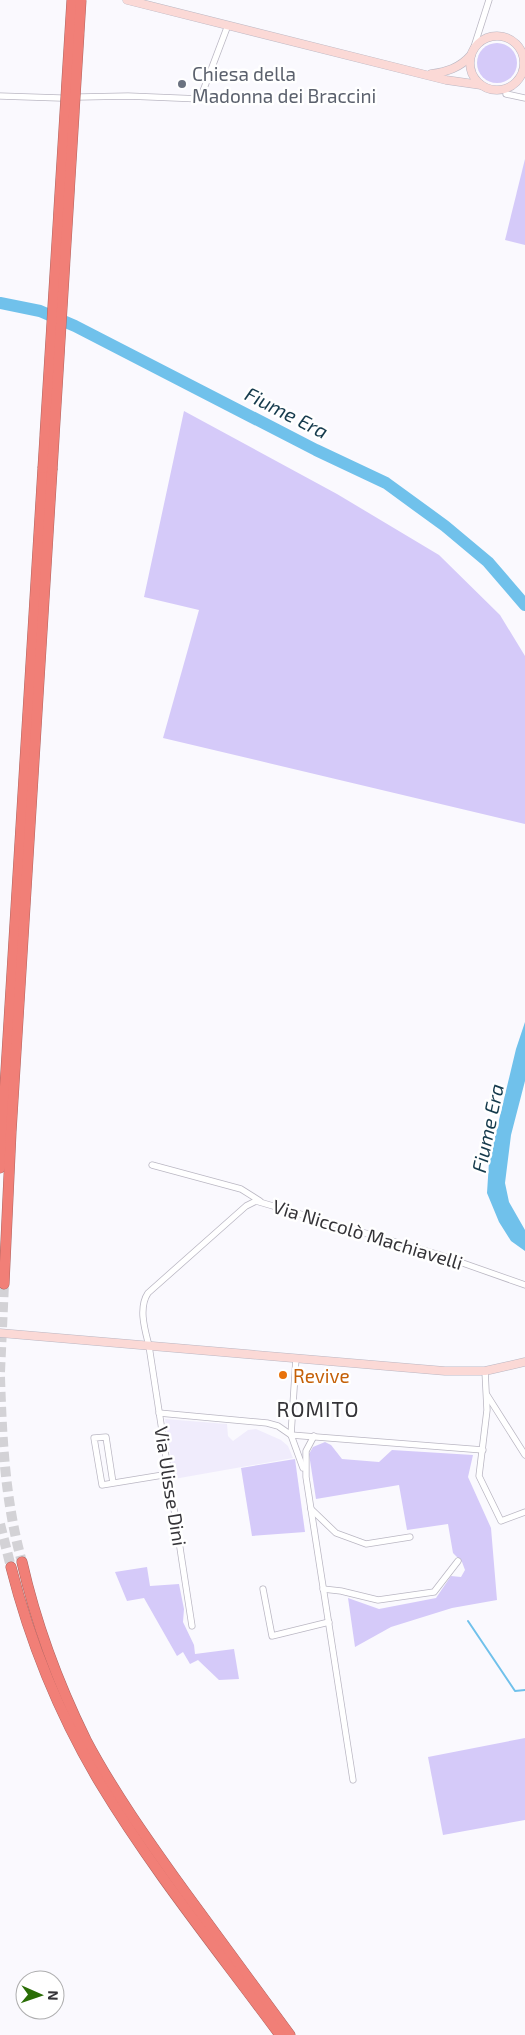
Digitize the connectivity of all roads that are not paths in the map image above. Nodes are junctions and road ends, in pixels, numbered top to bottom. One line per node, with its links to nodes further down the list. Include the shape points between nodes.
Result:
1 (72, 0): 18 (highway, bridge)
2 (81, 0): 18 (highway, bridge)
3 (127, 0): 5 (main road)
4 (489, 0): 7 (street)
5 (228, 25): 9 (main road); 15 (street, via 200,99)
6 (515, 44): 7 (main road, via 502,37 492,37 479,43); 8 (main road); 12 (main road, via 521,52 523,68)
7 (472, 52): 9 (main road, via 459,66); 11 (main road, via 471,71)
8 (525, 52)
9 (429, 74): 11 (main road)
10 (525, 77): 12 (main road)
11 (481, 85): 12 (main road, via 498,90)
12 (512, 85)
13 (506, 94): 17 (street)
14 (0, 96): 16 (street)
15 (80, 97)
16 (60, 98)
17 (525, 98)
18 (48, 469): 20 (highway); 22 (highway)
19 (152, 1165): 21 (street, via 241,1189)
20 (0, 1168)
21 (261, 1201): 23 (street, Via Niccolò Machiavelli, via 440,1255); 25 (street, Via Niccolò Machiavelli, via 246,1206 148,1293 142,1312)
22 (4, 1284)
23 (525, 1285)
24 (0, 1333): 25 (main road)
25 (150, 1346): 26 (main road); 30 (street, Via Ulisse Dini)
26 (296, 1358): 28 (main road, via 445,1371); 31 (street)
27 (525, 1362): 28 (main road)
28 (485, 1371): 29 (street)
29 (487, 1396): 33 (street); 34 (street)
30 (159, 1413): 31 (street, via 267,1423); 35 (street, Via Ulisse Dini)
31 (291, 1435): 32 (street); 36 (street)
32 (314, 1436): 33 (street); 36 (street, via 306,1451)
33 (483, 1450): 39 (street, via 479,1476 500,1521)
34 (525, 1455)
35 (169, 1474): 37 (street); 47 (street, Via Ulisse Dini)
36 (306, 1477): 38 (street)
37 (113, 1483): 37 (street, via 106,1437 94,1438 102,1484)
38 (311, 1509): 40 (street, via 336,1533 366,1544); 45 (street)
39 (525, 1512)
40 (410, 1538)
41 (458, 1561): 45 (street, via 434,1592 378,1600)
42 (22, 1562): 50 (highway, via 56,1675 87,1741 162,1859)
43 (11, 1567): 49 (highway, via 46,1671 68,1723 100,1783 138,1842)
44 (263, 1588): 46 (street, via 272,1636)
45 (323, 1589): 46 (street)
46 (329, 1622): 48 (street)
47 (192, 1626)
48 (353, 1780)
49 (280, 2035)
50 (290, 2035)

